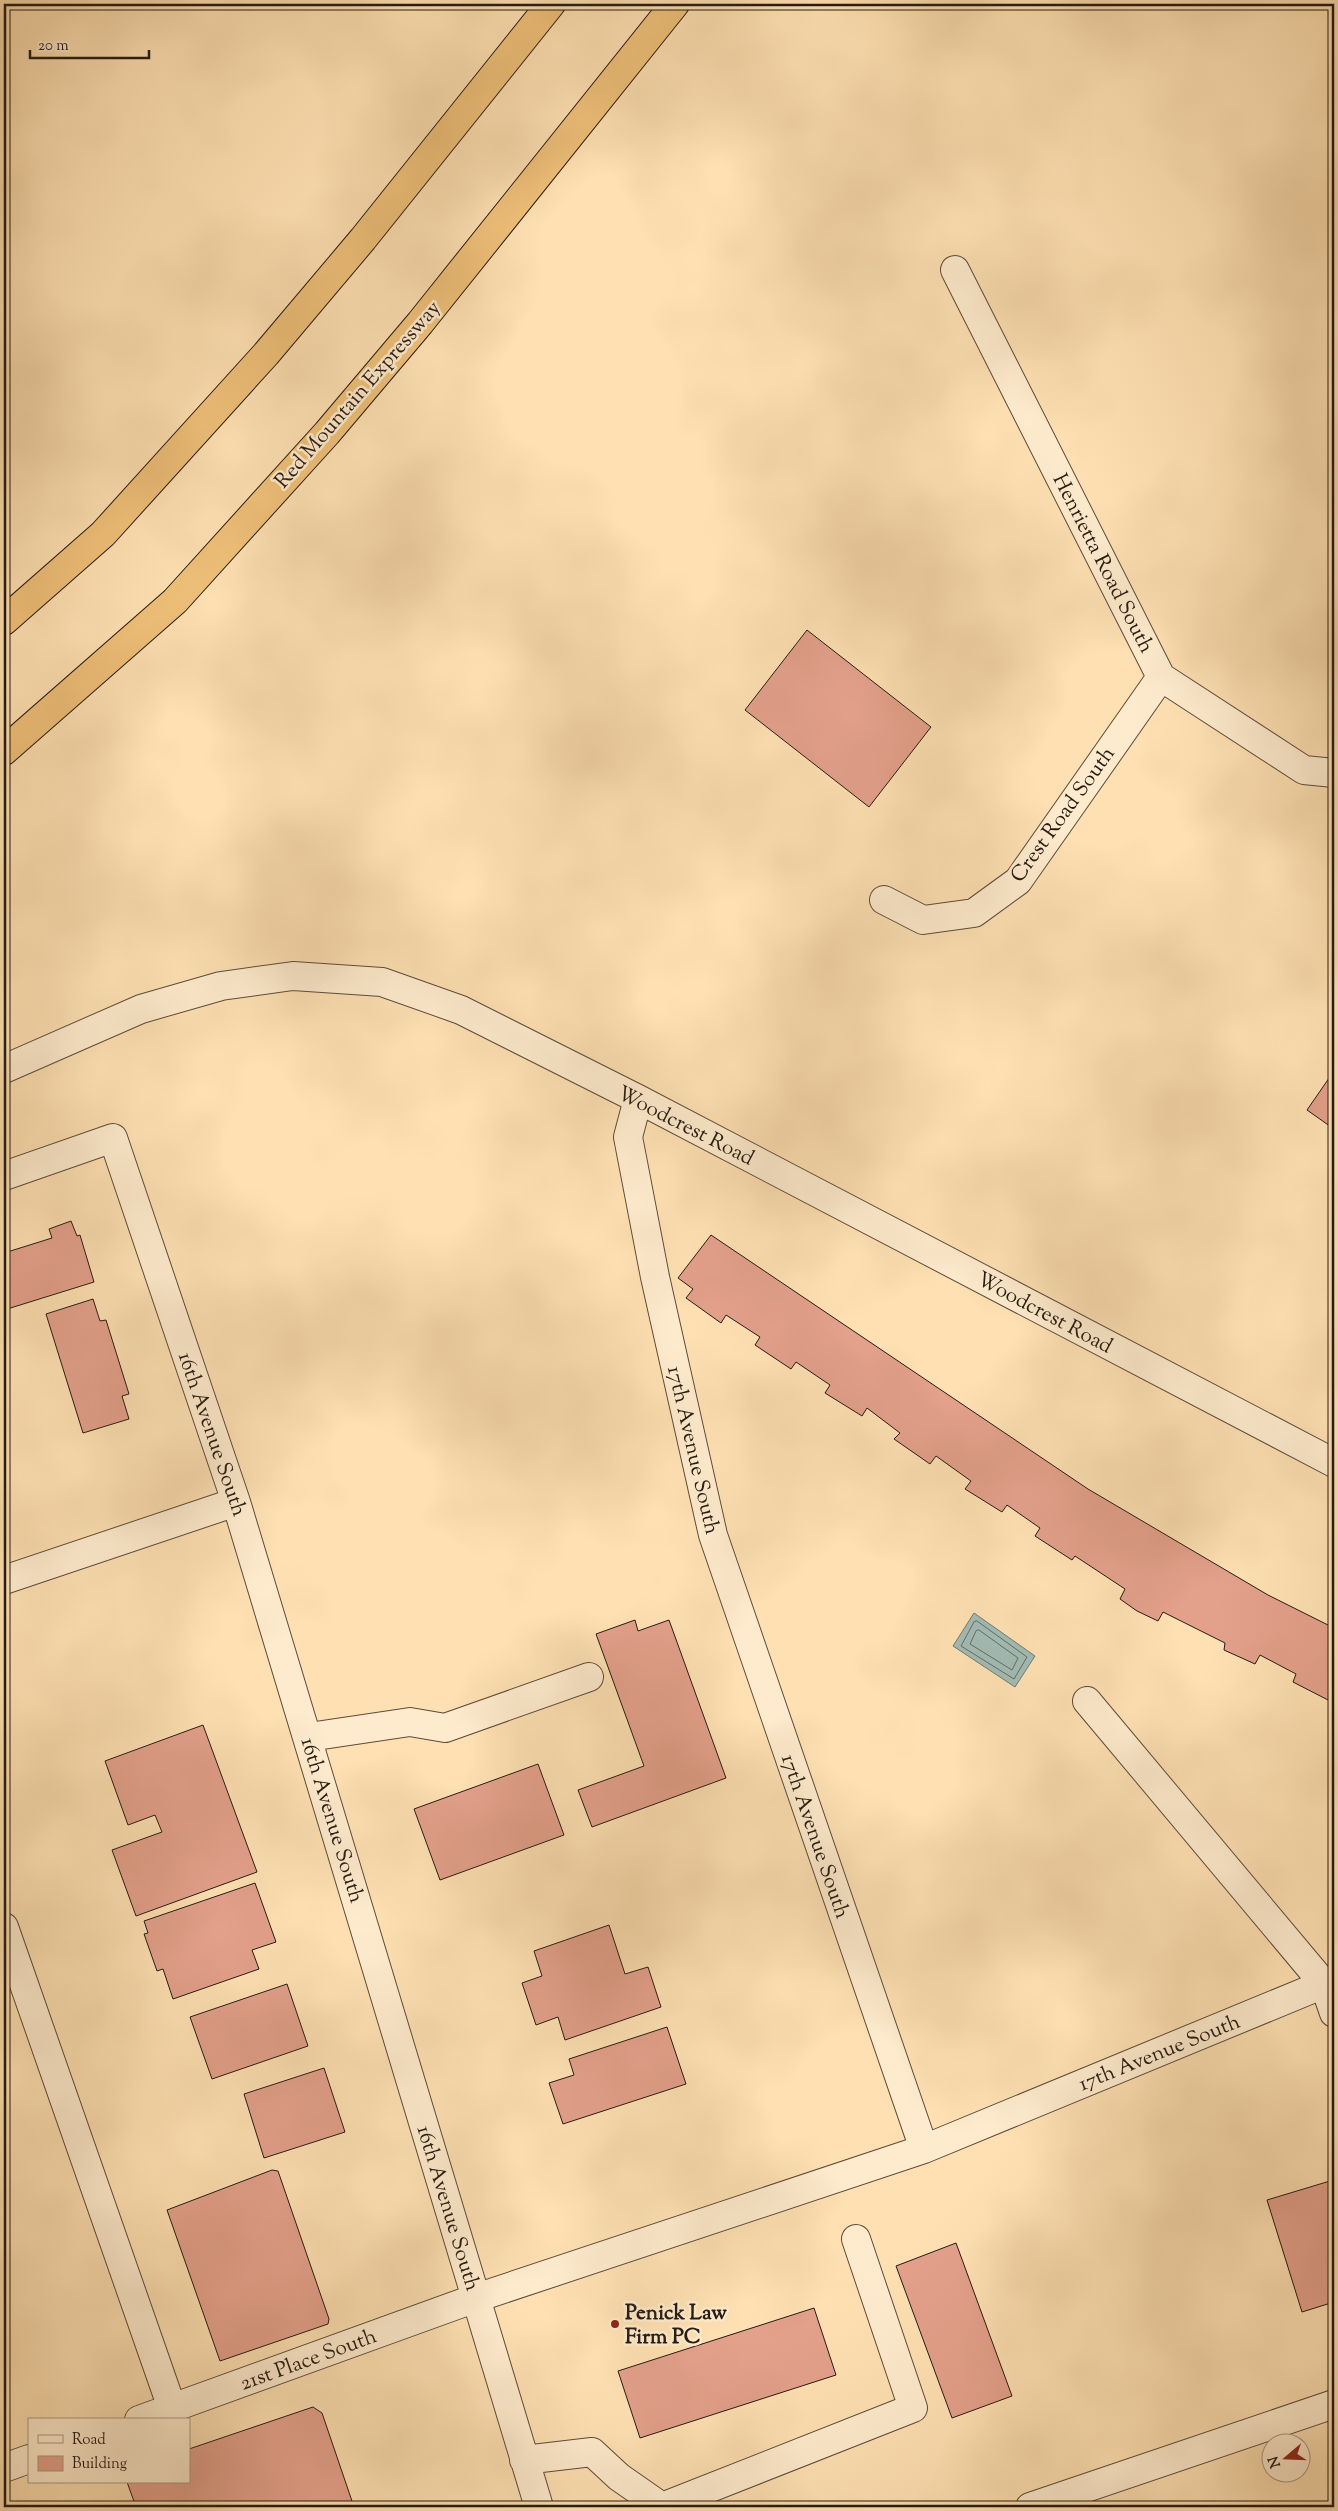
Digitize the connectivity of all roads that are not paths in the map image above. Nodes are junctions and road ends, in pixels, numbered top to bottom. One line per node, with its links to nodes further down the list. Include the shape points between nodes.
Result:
1 (551, 4): 4 (highway, via 363,239 266,354 103,534)
2 (675, 4): 6 (highway, Red Mountain Expressway, via 420,323 326,433 175,601)
3 (955, 270): 5 (street, Henrietta Road South)
4 (4, 621)
5 (1162, 677): 7 (street, Henrietta Road South, via 1304,770); 8 (street, Crest Road South, via 1018,881 974,913 923,920)
6 (4, 751)
7 (1334, 773)
8 (884, 900)
9 (4, 1069): 10 (street, Woodcrest Road, via 141,1009 221,986 293,976 382,982 461,1010)
10 (638, 1099): 12 (street, Woodcrest Road); 20 (street, 17th Avenue South, via 628,1137 655,1277 713,1534)
11 (4, 1176): 13 (street, 16th Avenue South, via 113,1138)
12 (1334, 1463)
13 (236, 1502): 14 (street); 17 (street, 16th Avenue South)
14 (4, 1580)
15 (589, 1677): 17 (street, via 445,1728 410,1722)
16 (1088, 1701): 19 (street, 17th Avenue South)
17 (309, 1737): 22 (street, 16th Avenue South)
18 (4, 1927): 24 (street)
19 (1331, 2003): 20 (street, 17th Avenue South)
20 (924, 2149): 22 (street, 21st Place South)
21 (856, 2239): 27 (street, via 914,2408 662,2506 619,2477 592,2452)
22 (476, 2298): 24 (street, 21st Place South); 27 (street, 16th Avenue South)
23 (1334, 2404): 30 (street)
24 (172, 2408): 25 (street, 21st Place South)
25 (144, 2418)
26 (28, 2459): 28 (street)
27 (524, 2460): 29 (street, 16th Avenue South)
28 (4, 2468)
29 (539, 2507)
30 (1030, 2507)

